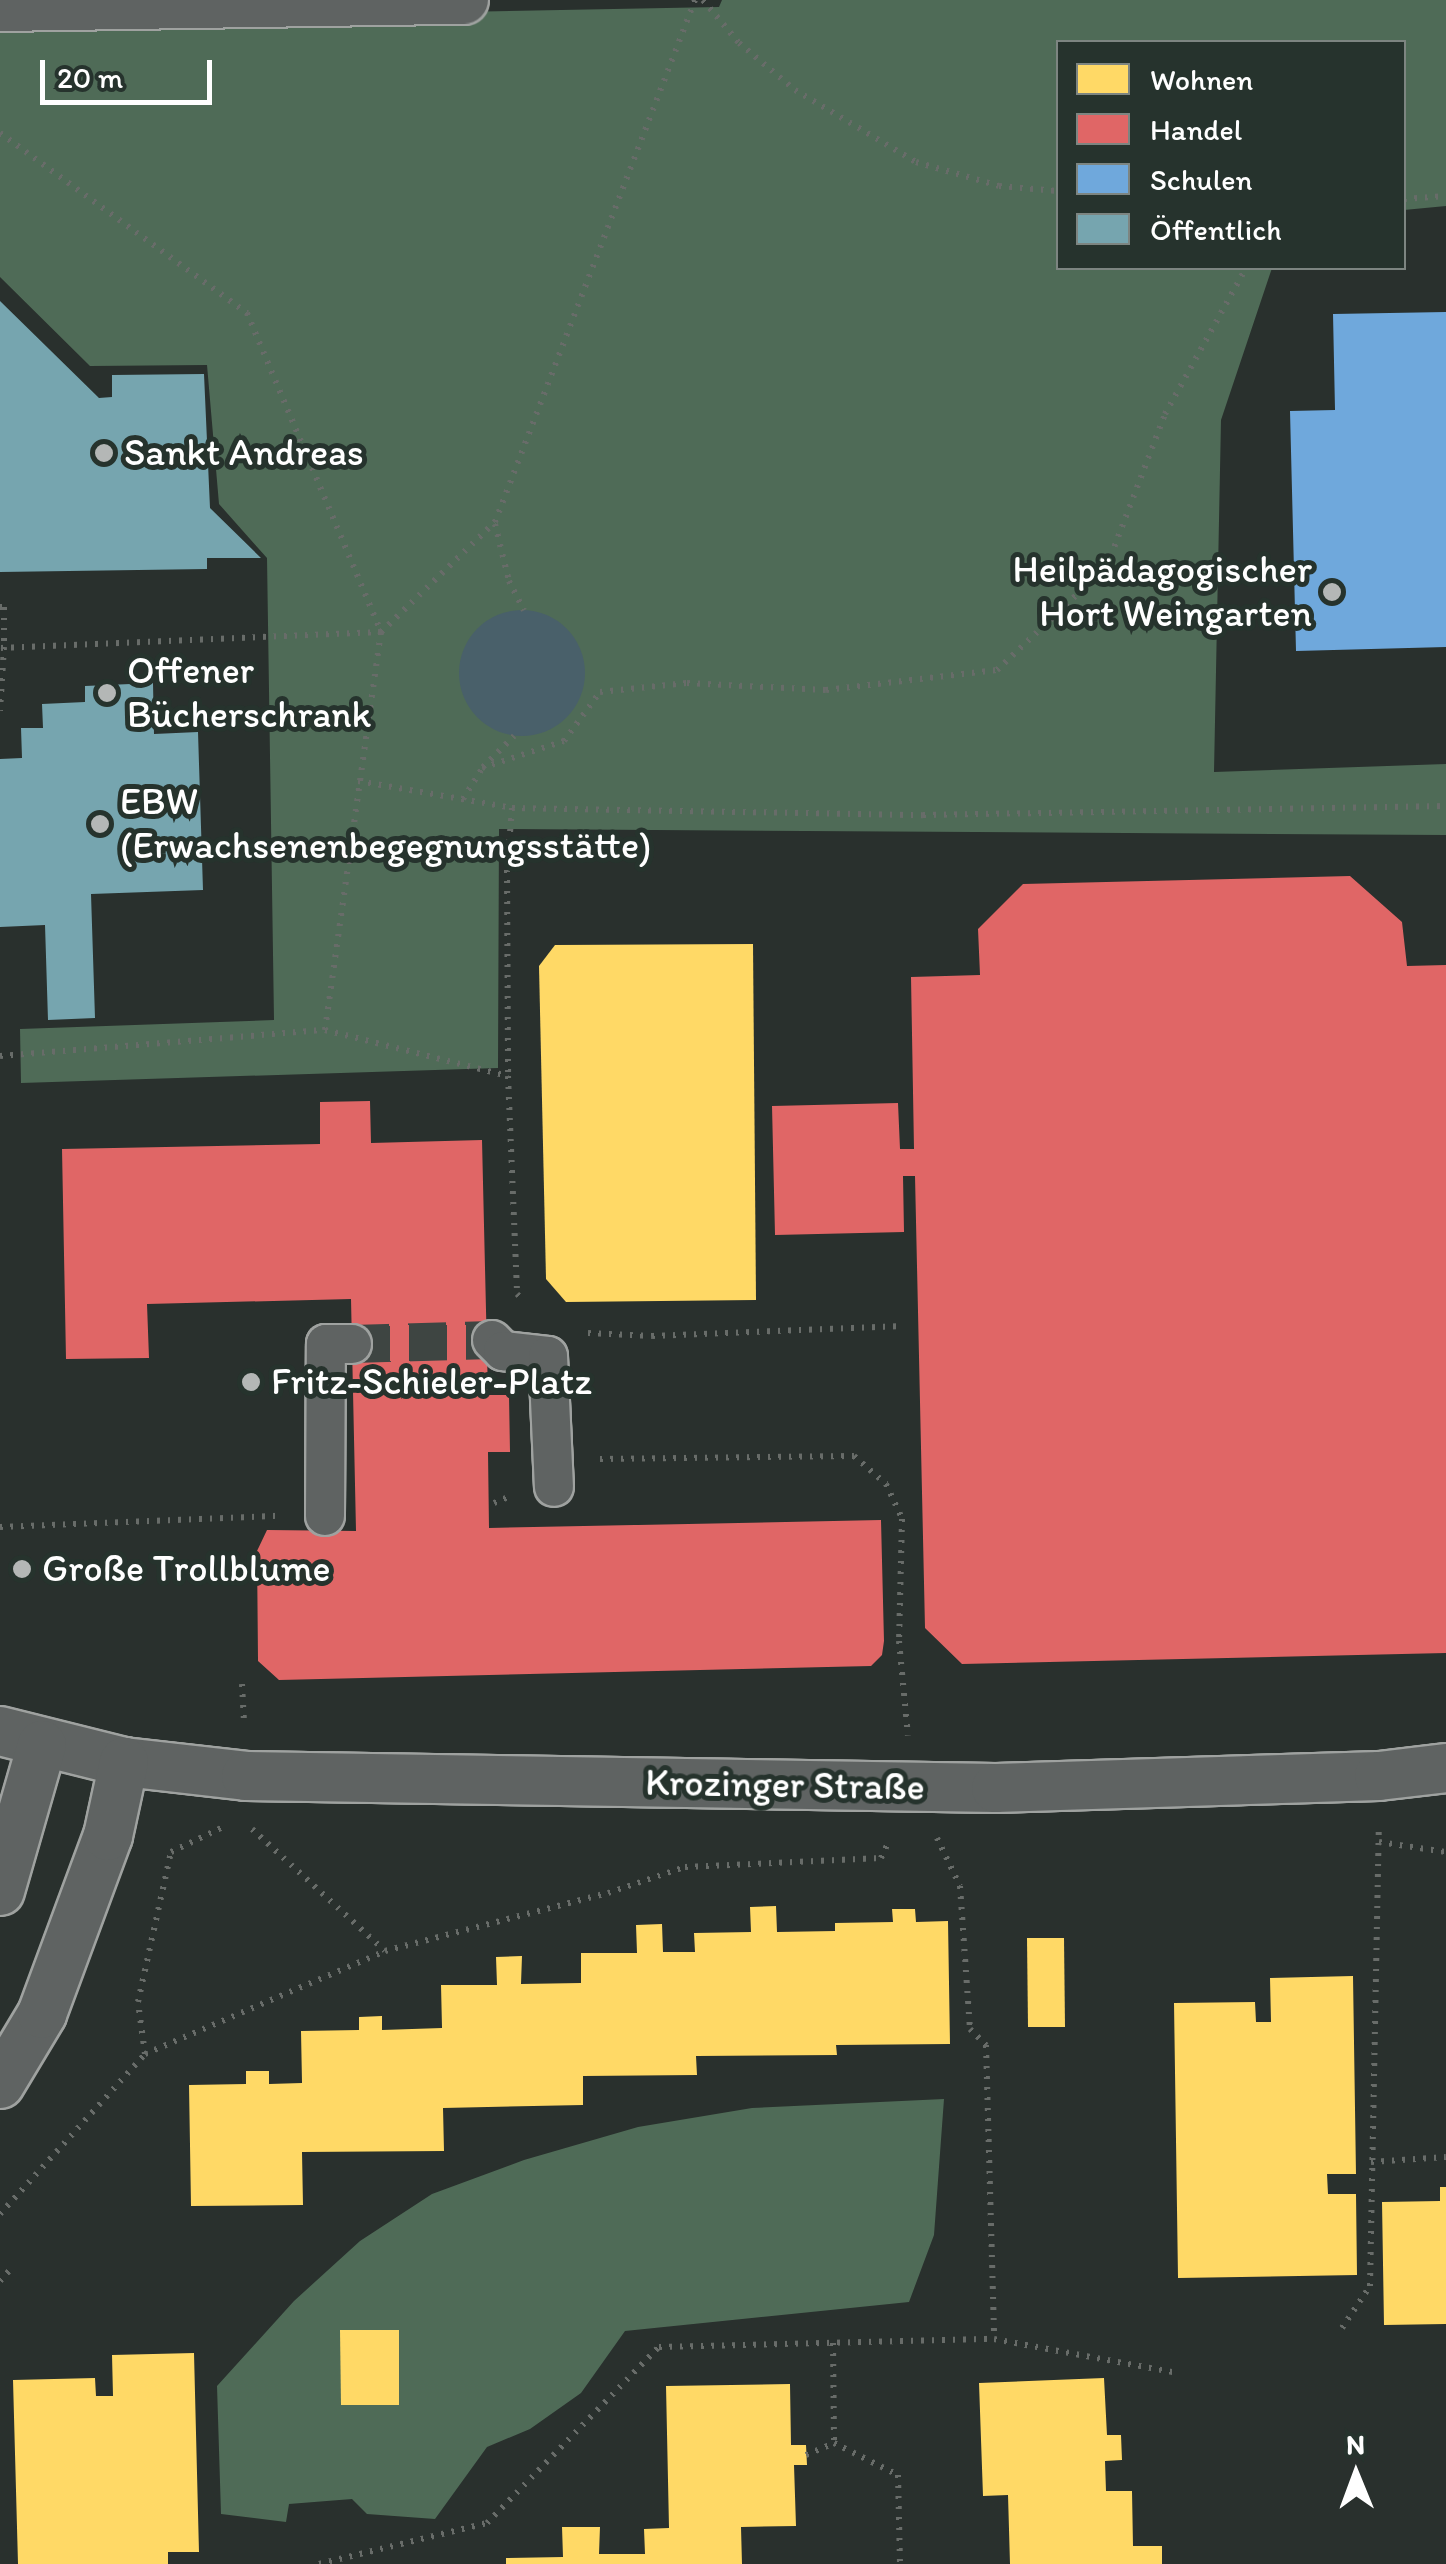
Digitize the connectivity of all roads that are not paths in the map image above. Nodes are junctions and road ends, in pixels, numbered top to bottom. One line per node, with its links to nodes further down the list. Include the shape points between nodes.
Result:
1 (464, 0): 2 (street)
2 (0, 6)
3 (492, 1340): 5 (street, via 504,1351 538,1342 548,1356)
4 (352, 1344): 6 (street, via 326,1344)
5 (554, 1487)
6 (325, 1516)
7 (21, 1738): 8 (street, Krozinger Straße); 10 (street, Krozinger Straße)
8 (124, 1762): 9 (street, Krozinger Straße, via 246,1776 921,1805); 11 (street, via 108,1836 42,2014)
9 (1446, 1768)
10 (0, 1891)
11 (0, 2084)

